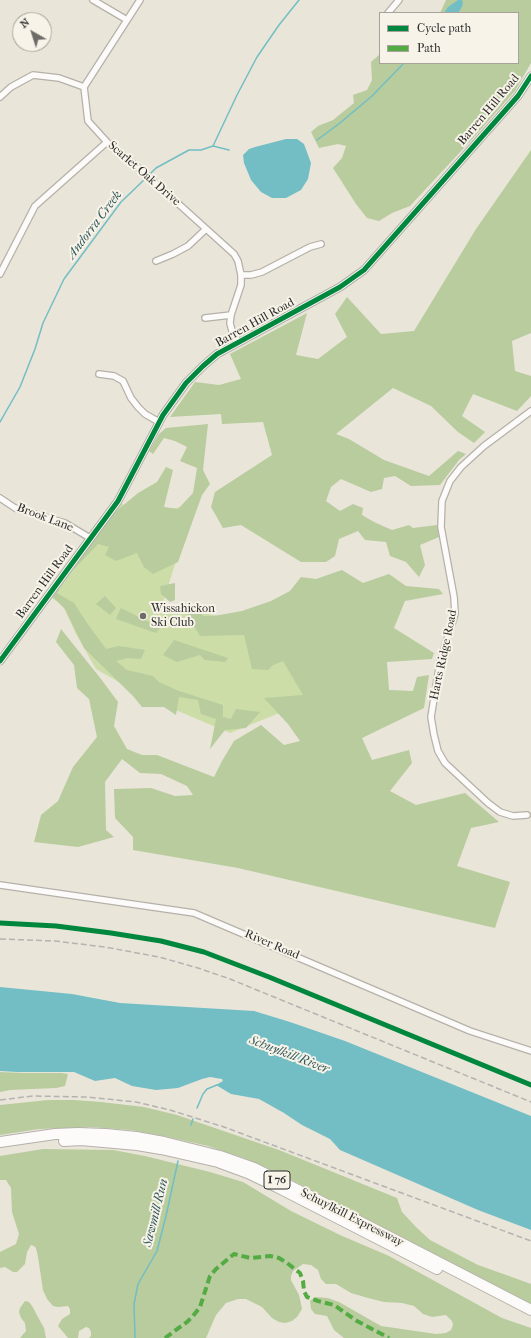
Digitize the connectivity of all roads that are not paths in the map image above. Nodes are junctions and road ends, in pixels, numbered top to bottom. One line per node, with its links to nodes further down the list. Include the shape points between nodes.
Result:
1 (93, 0): 5 (street)
2 (140, 0): 5 (street)
3 (399, 0): 4 (street)
4 (389, 12)
5 (127, 20): 7 (street)
6 (531, 76): 17 (street, Barren Hill Road, via 518,96 364,270 340,287)
7 (84, 87): 8 (street, via 59,78 33,75 11,87); 9 (street, Scarlet Oak Drive, via 88,121)
8 (0, 98)
9 (107, 142): 10 (street, Scarlet Oak Drive); 13 (street, via 35,206)
10 (206, 229): 12 (street, via 188,246); 14 (street, Scarlet Oak Drive, via 234,254)
11 (321, 244): 14 (street, via 259,273)
12 (156, 261)
13 (0, 274)
14 (241, 275): 15 (street, Scarlet Oak Drive, via 240,290)
15 (231, 316): 16 (street); 17 (street, Scarlet Oak Drive, via 231,327)
16 (205, 318)
17 (238, 343): 20 (street, Barren Hill Road, via 217,354 197,372 177,394)
18 (99, 374): 20 (street, via 114,376 123,381 138,407)
19 (531, 411): 24 (street, Harts Ridge Road, via 484,446 461,467 450,481 442,501 441,531 455,614 440,662 431,717 438,751 445,763 500,812 513,816)
20 (159, 422): 22 (street, Barren Hill Road, via 121,497)
21 (0, 498): 22 (street, Brook Lane, via 15,508 65,523)
22 (90, 538): 23 (street, Barren Hill Road)
23 (0, 660)
24 (528, 815)
25 (0, 885): 26 (street, River Road, via 194,913 470,1031)
26 (531, 1051)
27 (0, 1142): 29 (highway, Schuylkill Expressway / I 76, via 55,1134 106,1134 164,1142 220,1156 254,1168 316,1198)
28 (0, 1148): 30 (highway, Schuylkill Expressway / I 76, via 46,1141 117,1142 218,1162 277,1187)
29 (531, 1310)
30 (531, 1317)

